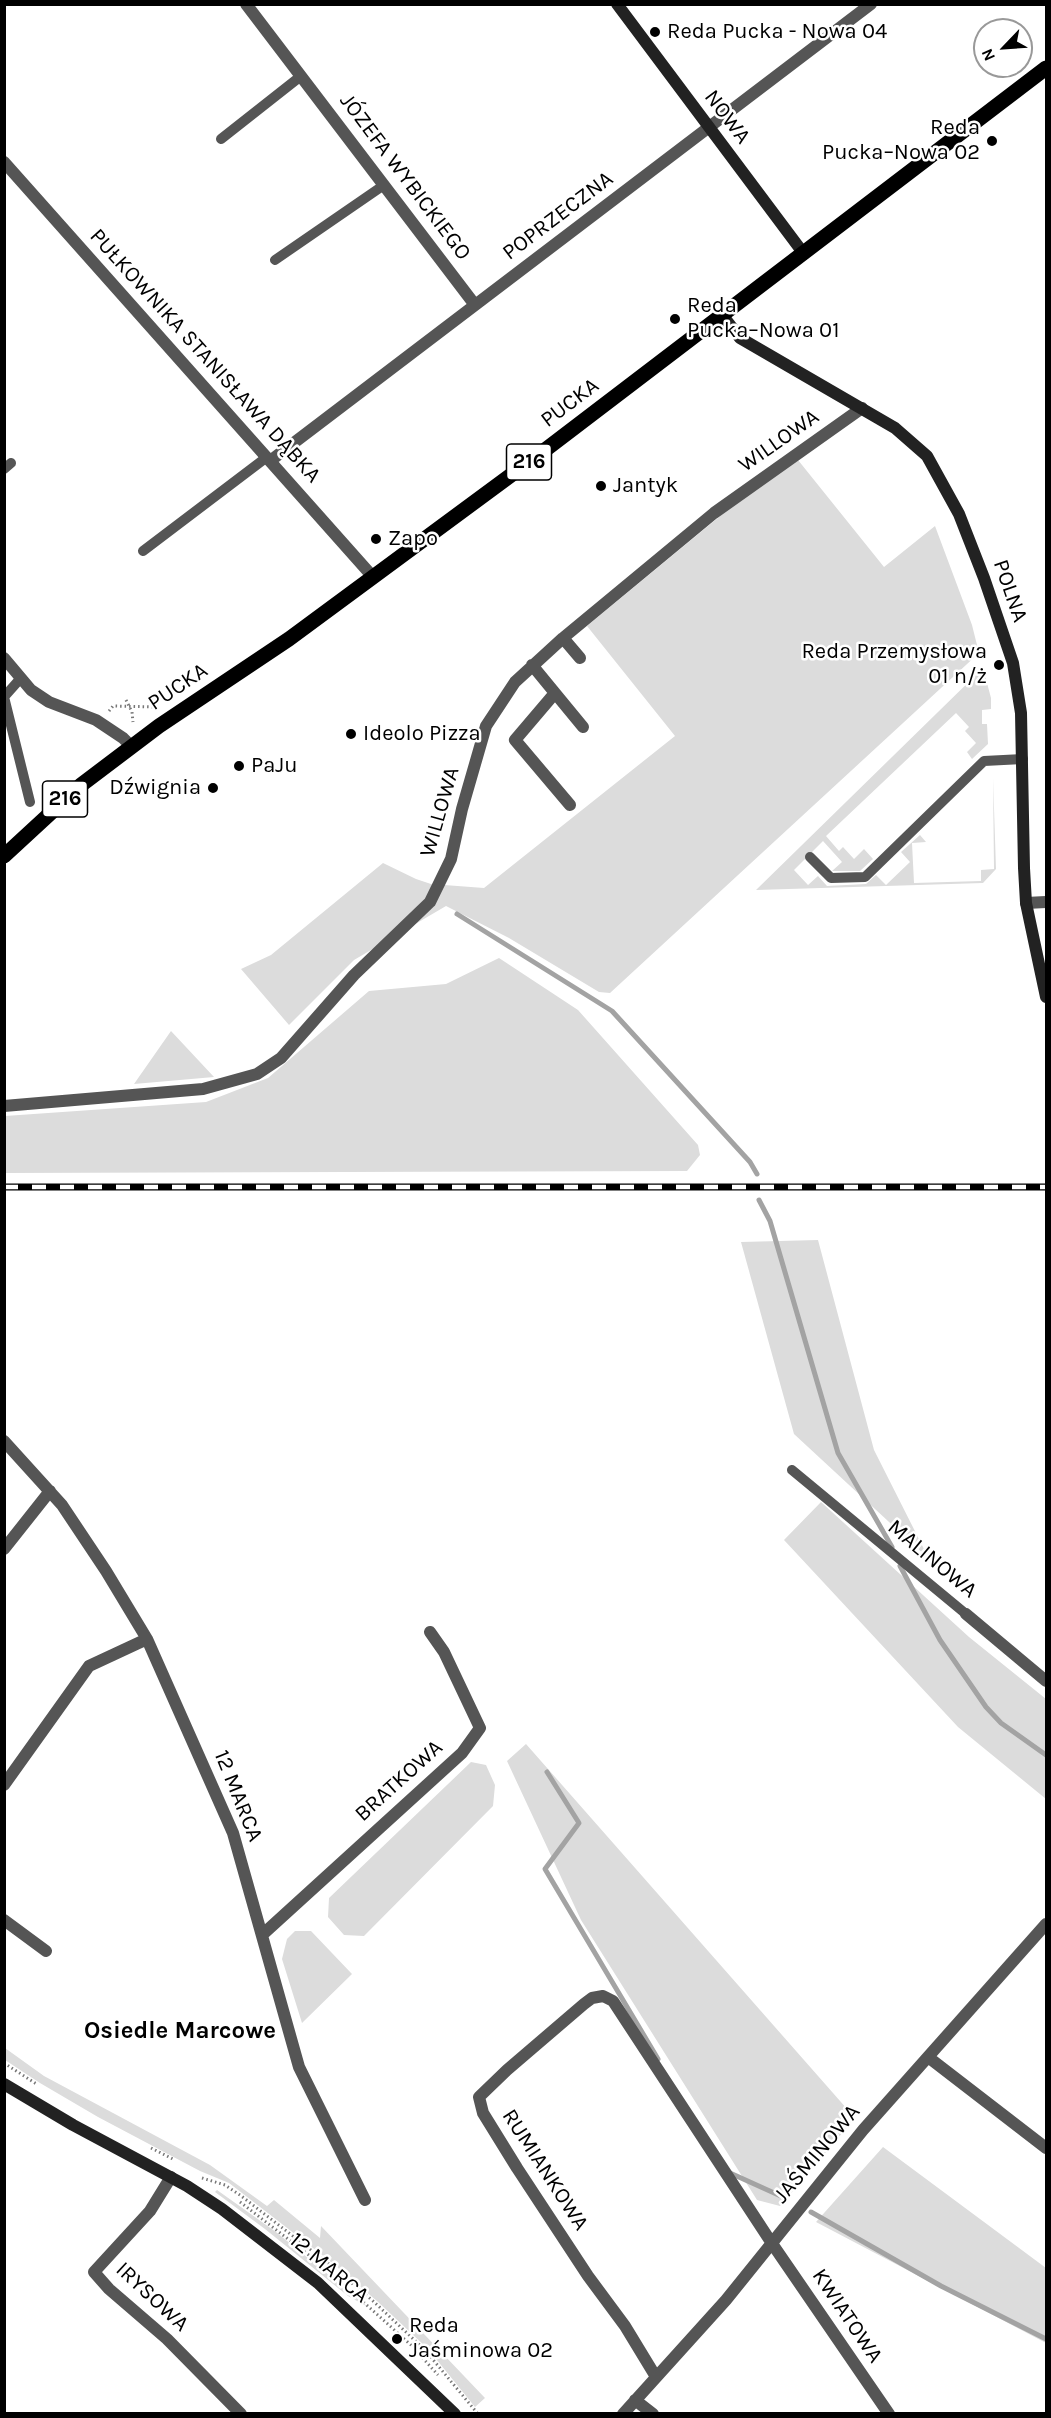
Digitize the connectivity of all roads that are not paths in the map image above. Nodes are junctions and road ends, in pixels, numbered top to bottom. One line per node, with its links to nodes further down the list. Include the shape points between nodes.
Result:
1 (246, 4): 5 (street, JÓZEFA WYBICKIEGO)
2 (617, 4): 6 (street, NOWA)
3 (871, 4): 6 (street, POPRZECZNA)
4 (1047, 68): 10 (main road, PUCKA / 216)
5 (301, 76): 7 (lane); 9 (street, JÓZEFA WYBICKIEGO)
6 (709, 127): 10 (street, NOWA); 12 (street, POPRZECZNA)
7 (220, 139)
8 (4, 162): 15 (street, PUŁKOWNIKA STANISŁAWA DĄBKA)
9 (384, 185): 11 (lane); 12 (street, JÓZEFA WYBICKIEGO)
10 (804, 254): 13 (main road, PUCKA / 216)
11 (275, 260)
12 (475, 305): 15 (street, POPRZECZNA)
13 (723, 316): 14 (street, POLNA, via 740,338); 17 (main road, PUCKA / 216)
14 (862, 408): 18 (street, WILLOWA, via 714,513); 26 (street, POLNA, via 895,428 927,456 959,514 1013,663)
15 (268, 459): 16 (lane); 17 (street, PUŁKOWNIKA STANISŁAWA DĄBKA)
16 (144, 552)
17 (374, 577): 25 (main road, PUCKA / 216)
18 (563, 638): 20 (street); 21 (street, WILLOWA)
19 (4, 658): 22 (street)
20 (580, 658)
21 (532, 665): 23 (street); 34 (street, WILLOWA, via 515,682 486,726 451,859 430,902 354,975 281,1058 257,1074 203,1089)
22 (20, 679): 25 (street, via 49,702 96,720); 27 (lane, via 4,697)
23 (555, 693): 24 (street); 28 (street, via 515,740)
24 (583, 727)
25 (132, 747): 29 (main road, PUCKA / 216, via 81,785)
26 (1023, 759): 30 (lane, via 984,761 865,877 831,878); 32 (street, POLNA)
27 (30, 802)
28 (570, 805)
29 (4, 856)
30 (810, 857)
31 (1047, 902): 32 (street)
32 (1026, 903): 33 (street, POLNA)
33 (1047, 997)
34 (4, 1106)
35 (4, 1441): 37 (street, 12 MARCA)
36 (792, 1470): 39 (lane, MALINOWA)
37 (50, 1491): 38 (street); 41 (street, 12 MARCA, via 106,1570)
38 (4, 1549)
39 (966, 1614): 42 (street, MALINOWA)
40 (430, 1632): 46 (street, BRATKOWA, via 444,1652 480,1728 462,1753)
41 (147, 1639): 43 (street, via 89,1666); 46 (street, 12 MARCA, via 230,1826)
42 (1047, 1681)
43 (4, 1785)
44 (4, 1920): 47 (street)
45 (1047, 1924): 48 (street, JAŚMINOWA)
46 (262, 1935): 52 (street, 12 MARCA, via 299,2067)
47 (46, 1951)
48 (928, 2057): 50 (street); 53 (street, JAŚMINOWA)
49 (4, 2084): 51 (street, 12 MARCA)
50 (1047, 2148)
51 (171, 2177): 56 (street, IRYSOWA, via 150,2211 94,2272); 57 (street, 12 MARCA, via 222,2209 318,2283)
52 (365, 2200)
53 (771, 2242): 54 (street, JAŚMINOWA, via 726,2300); 54 (street, RUMIANKOWA, via 613,2001 603,1996 584,2004 479,2097 483,2113 517,2168); 60 (street, KWIATOWA)
54 (656, 2377): 55 (street, JAŚMINOWA)
55 (635, 2400): 58 (street, JAŚMINOWA); 59 (street)
56 (241, 2414)
57 (455, 2414)
58 (623, 2414)
59 (653, 2414)
60 (889, 2414)

